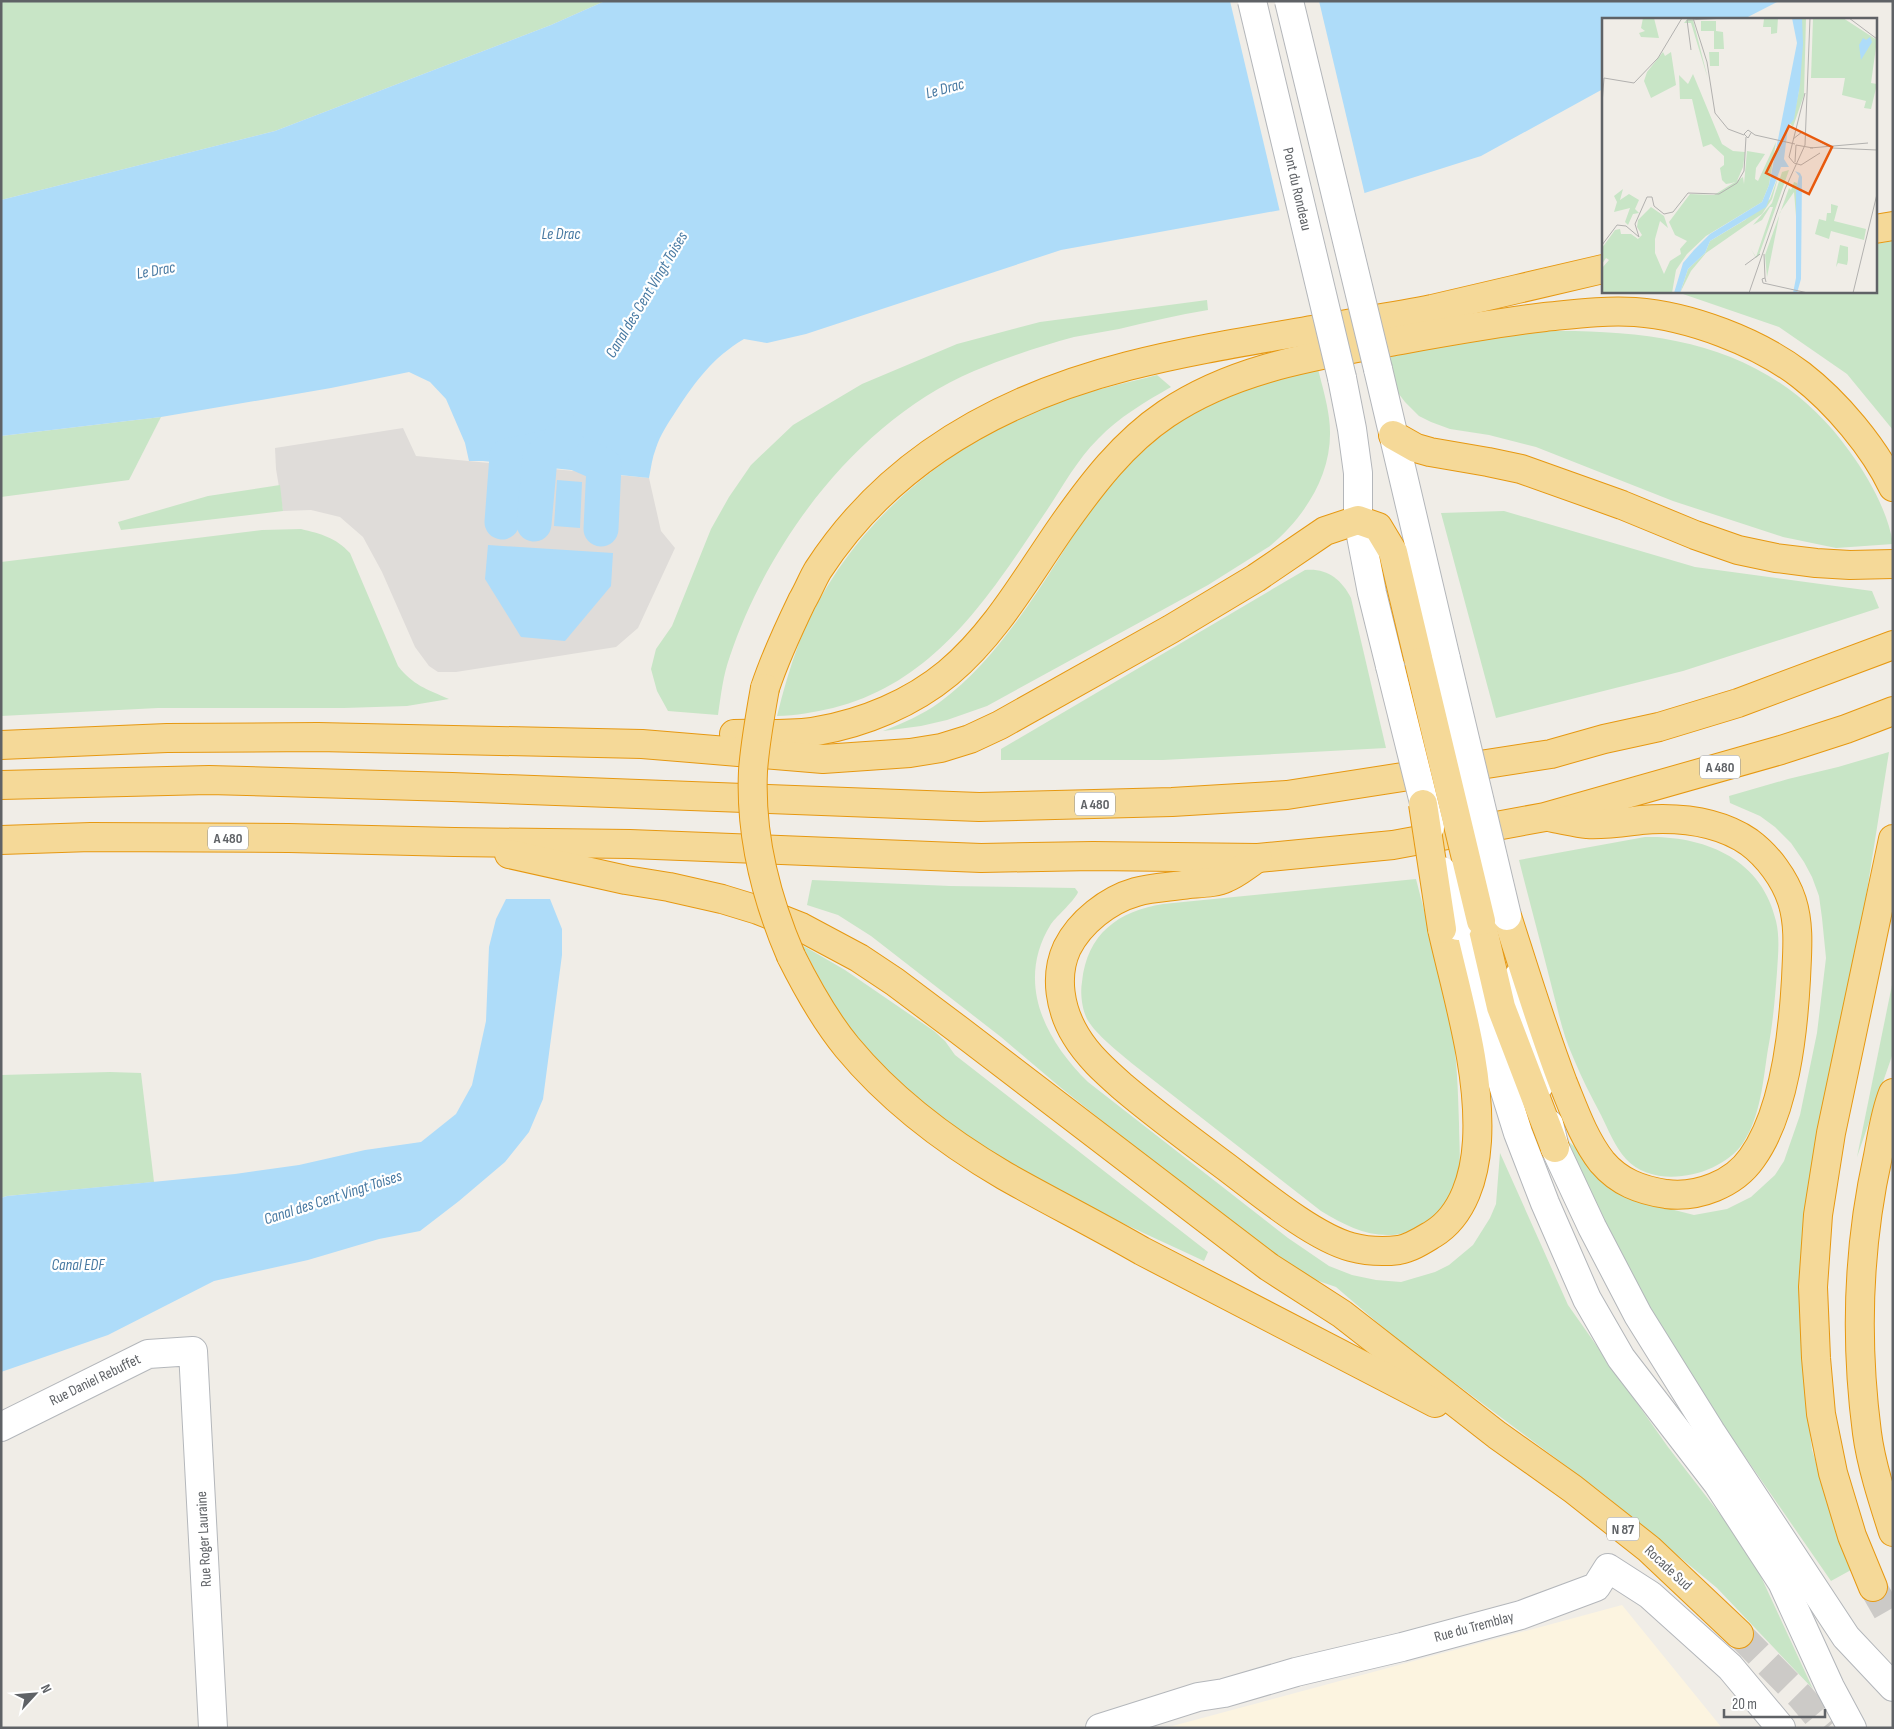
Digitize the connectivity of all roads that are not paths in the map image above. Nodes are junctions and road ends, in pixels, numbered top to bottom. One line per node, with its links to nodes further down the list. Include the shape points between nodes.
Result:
1 (1252, 1): 8 (main road, Pont du Rondeau, bridge, via 1342,378 1357,464)
2 (1288, 1): 6 (main road, bridge)
3 (1893, 226): 4 (highway)
4 (1876, 229)
5 (1602, 269): 27 (highway, bridge, via 1430,310 1128,366 1026,400 956,435 896,478 870,504 818,570 777,653 765,688 753,772 754,818 764,883 791,956 824,1016 847,1047 870,1073 923,1121 982,1161 1142,1251)
6 (1393, 435): 9 (highway, via 1430,452 1529,472 1738,550 1816,563); 21 (main road, bridge)
7 (1891, 484): 12 (highway, via 1858,434 1804,377 1726,334 1697,324 1636,312 1566,315 1487,324 1309,358 1252,373 1191,398 1139,435 1093,483 976,646 926,690 873,715 813,732 710,734)
8 (1358, 520): 12 (highway, via 1325,531 1256,578 1171,629 1027,711 970,739 910,753 823,759); 15 (main road, Pont du Rondeau, bridge, via 1372,593); 22 (highway, bridge, via 1378,526 1393,552 1419,662)
9 (1893, 564)
10 (1893, 645): 14 (highway, A 480, via 1738,703 1551,754 1286,795 1172,802 979,807 209,780)
11 (1893, 710): 16 (highway, A 480, via 1781,750)
12 (642, 744): 13 (highway, via 167,738)
13 (1, 745)
14 (1, 785)
15 (1423, 804): 22 (highway, bridge)
16 (1545, 817): 20 (highway, A 480, via 1393,845); 21 (highway, via 1588,824 1692,820 1721,828 1751,843 1769,860 1783,882 1792,901 1796,921 1794,1010 1787,1065 1773,1115 1752,1159 1728,1181 1711,1189 1673,1195 1642,1189 1616,1176 1602,1162 1575,1114)
17 (1893, 838): 29 (highway, via 1831,1133 1818,1215 1813,1287 1821,1414 1833,1473 1852,1536)
18 (1, 840): 19 (highway, A 480, via 91,837)
19 (454, 842): 20 (highway, A 480, via 630,844 981,858); 27 (highway, via 626,880 669,886 758,910 801,926 859,958 943,1018 1269,1267 1342,1314)
20 (1258, 858): 22 (highway, via 1225,879 1137,892 1094,915 1078,930 1067,949 1061,968 1062,1002 1069,1022 1087,1051 1145,1106 1304,1224 1348,1247 1402,1250 1437,1231 1456,1212 1474,1171 1476,1098)
21 (1507, 916): 24 (main road, via 1527,1028)
22 (1460, 925): 24 (highway, via 1501,1006); 35 (main road, via 1481,1014 1518,1133 1587,1299 1621,1358 1718,1484 1782,1582)
23 (1893, 1093): 28 (highway, via 1870,1191 1861,1280 1860,1353 1867,1434)
24 (1555, 1148): 31 (main road, via 1638,1315 1711,1432 1846,1637)
25 (194, 1351): 26 (main road, Rue Daniel Rebuffet, via 148,1354); 32 (main road, Rue Roger Lauraine)
26 (1, 1427)
27 (1497, 1435): 30 (highway, Rocade Sud / N 87, via 1648,1549)
28 (1893, 1532)
29 (1873, 1587)
30 (1739, 1634)
31 (1893, 1687)
32 (213, 1728)
33 (1100, 1728): 34 (main road, Rue du Tremblay, via 1198,1697 1224,1693 1520,1615 1596,1587 1608,1568 1650,1595 1730,1667)
34 (1781, 1728)
35 (1852, 1728)

